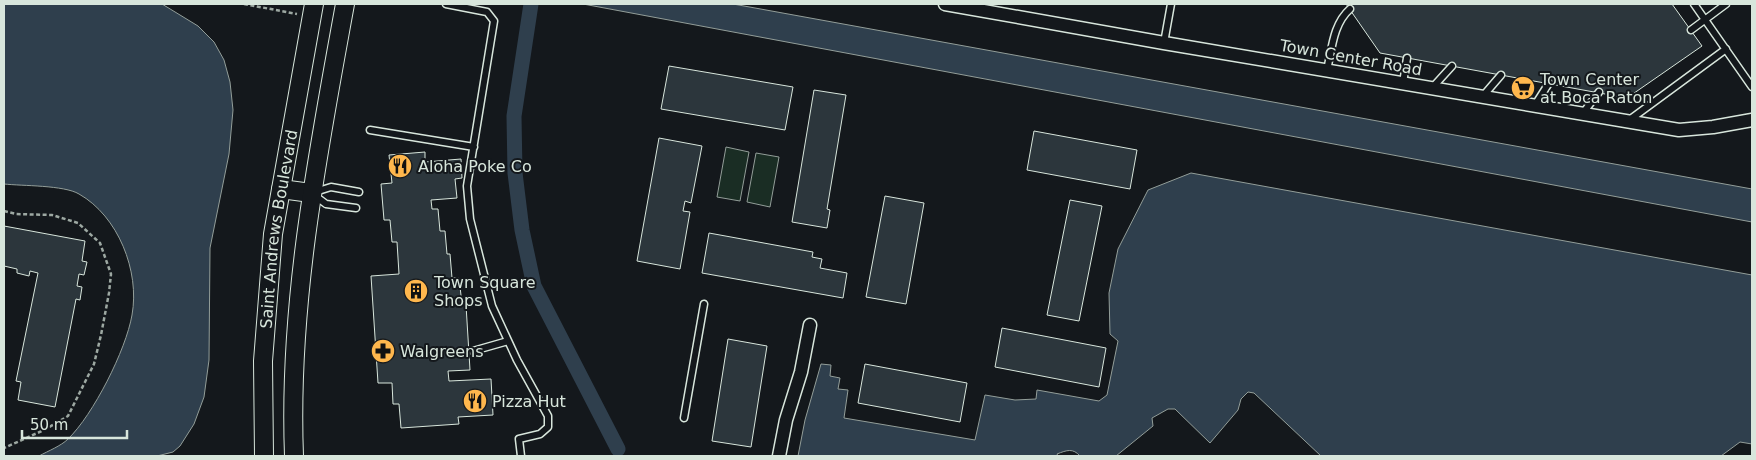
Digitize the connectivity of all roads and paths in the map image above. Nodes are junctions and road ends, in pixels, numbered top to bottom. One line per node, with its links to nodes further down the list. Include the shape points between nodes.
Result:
1 (244, 4): 10 (path)
2 (314, 4): 31 (street, Saint Andrews Boulevard)
3 (345, 4): 33 (street, Saint Andrews Boulevard)
4 (446, 4): 30 (lane, via 487,12 494,21)
5 (945, 4): 13 (street, Town Center Road)
6 (1171, 4): 13 (lane)
7 (1694, 4): 11 (lane)
8 (1726, 4): 11 (lane)
9 (1350, 8): 17 (lane, via 1337,26)
10 (297, 14)
11 (1705, 18): 12 (lane); 14 (lane)
12 (1691, 30)
13 (1164, 43): 17 (street, Town Center Road)
14 (1726, 49): 21 (lane); 28 (lane)
15 (1407, 58): 19 (lane)
16 (1452, 66): 22 (lane)
17 (1327, 70): 19 (street, Town Center Road)
18 (1501, 75): 24 (lane)
19 (1403, 83): 22 (street, Town Center Road)
20 (1549, 83): 25 (lane)
21 (1752, 87)
22 (1432, 88): 24 (street, Town Center Road)
23 (1599, 92): 26 (lane)
24 (1483, 96): 25 (street, Town Center Road)
25 (1535, 105): 26 (street, Town Center Road)
26 (1583, 113): 28 (street, Town Center Road)
27 (1752, 120): 28 (street, Town Center Road, via 1679,130)
28 (1628, 121)
29 (370, 130): 30 (lane)
30 (474, 147): 38 (lane, via 467,186 470,219 492,306)
31 (281, 189): 33 (street); 42 (street, Saint Andrews Boulevard, via 267,302)
32 (359, 192): 33 (lane, via 331,187)
33 (312, 193): 34 (lane, via 326,204); 43 (street, Saint Andrews Boulevard, via 297,308)
34 (356, 208)
35 (4, 211): 41 (path, via 52,215 78,223 100,243 110,274 109,294 94,364 68,416)
36 (704, 304): 40 (lane)
37 (810, 325): 45 (street)
38 (508, 341): 39 (lane); 44 (lane, via 548,416 548,427 540,434 519,439)
39 (473, 351)
40 (684, 418)
41 (4, 448)
42 (264, 456)
43 (294, 456)
44 (521, 456)
45 (779, 456)

